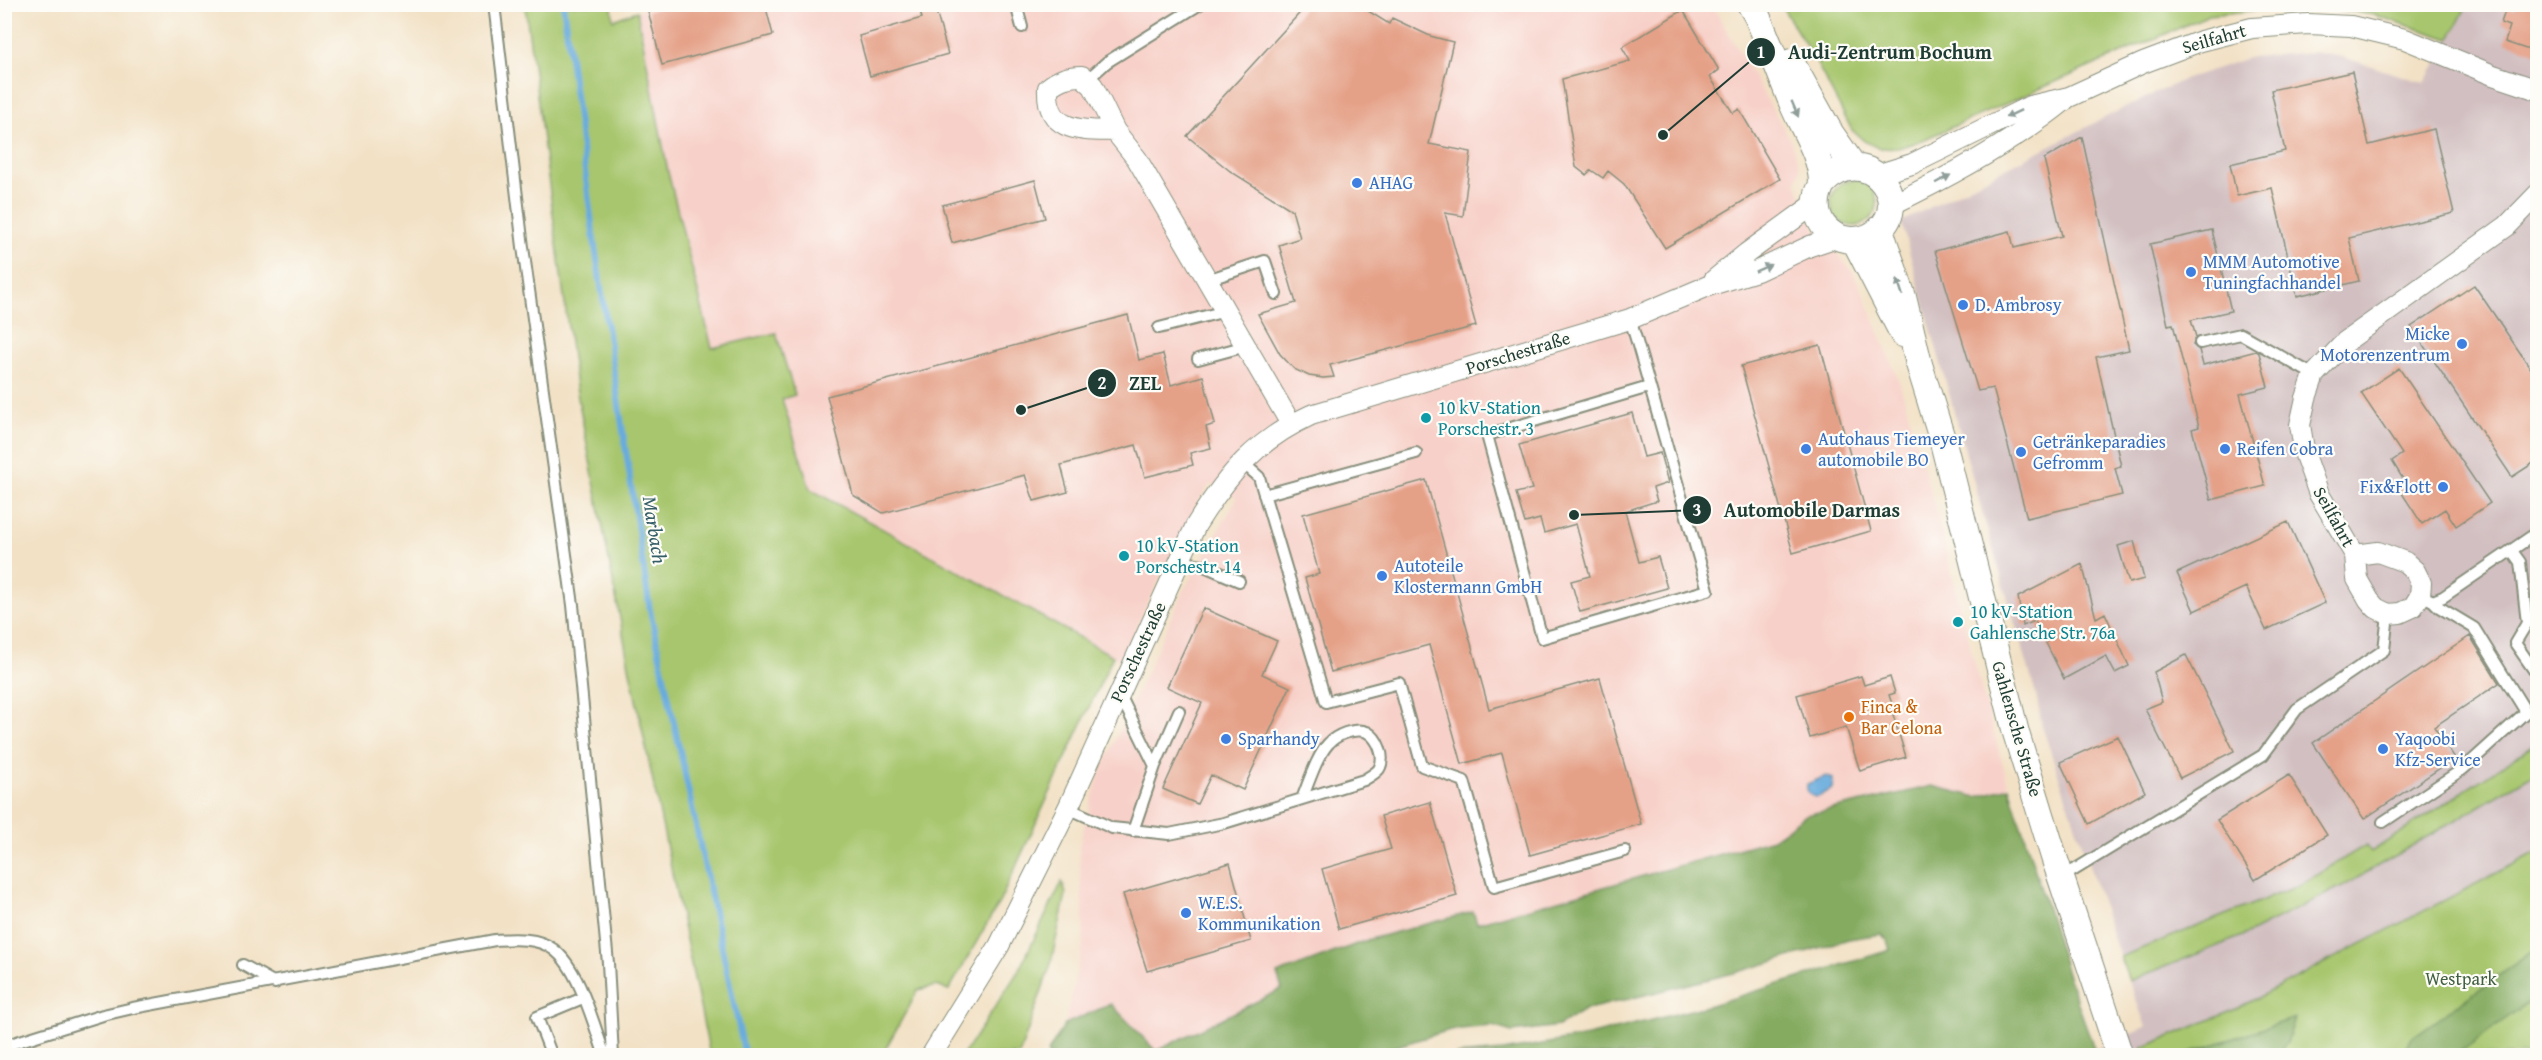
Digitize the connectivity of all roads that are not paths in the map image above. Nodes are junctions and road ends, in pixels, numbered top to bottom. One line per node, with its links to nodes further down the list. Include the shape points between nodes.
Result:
1 (494, 4): 55 (lane, via 573,605 608,963)
2 (1016, 4): 5 (lane)
3 (1200, 4): 6 (lane, via 1107,62)
4 (1754, 10): 10 (street, Gahlensche Straße, via 1778,39 1831,134); 11 (street, Gahlensche Straße, one-way to 11, via 1815,153)
5 (1022, 27)
6 (1088, 79): 9 (street); 9 (street, via 1071,76 1048,88 1048,102 1054,115 1063,125 1078,130)
7 (2538, 90): 8 (street, Seilfahrt, via 2405,39 2351,26 2308,24 2252,28 2201,41)
8 (2069, 97): 10 (street, Seilfahrt, one-way to 10, via 2030,106 1912,164); 13 (street, Seilfahrt, one-way to 8, via 2035,124)
9 (1115, 131): 16 (street, via 1137,159)
10 (1865, 171): 11 (street, via 1842,169 1831,174); 13 (street, Gahlensche Straße, via 1887,188)
11 (1820, 193): 15 (street, Gahlensche Straße, via 1822,223); 17 (street, Porschestraße)
12 (2538, 194): 26 (street, Seilfahrt, via 2507,226 2345,342)
13 (1891, 205): 14 (street)
14 (1880, 230): 15 (street, via 1868,238); 25 (street, Gahlensche Straße, one-way to 14, via 1903,297)
15 (1846, 239): 17 (street, Porschestraße, one-way to 15, via 1757,271 1810,246); 25 (street, Gahlensche Straße)
16 (1207, 280): 18 (lane, via 1265,261); 19 (street)
17 (1708, 286): 20 (street, Porschestraße)
18 (1276, 294)
19 (1226, 311): 21 (lane); 23 (street)
20 (1630, 319): 27 (lane); 28 (street, Porschestraße, via 1334,407)
21 (1159, 328)
22 (2200, 343): 26 (lane, via 2241,334)
23 (1246, 346): 24 (lane); 28 (street)
24 (1198, 358)
25 (1919, 364): 48 (street, Gahlensche Straße, via 1943,442 2016,733)
26 (2314, 375): 34 (street, Seilfahrt, via 2300,425 2306,455 2319,494)
27 (1649, 387): 27 (lane, via 1708,590 1542,638 1487,435)
28 (1291, 424): 30 (street, Porschestraße, via 1263,441)
29 (1416, 453): 31 (lane)
30 (1242, 462): 31 (lane, via 1259,477); 35 (street, Porschestraße, via 1215,495)
31 (1264, 495): 47 (lane, via 1326,702 1399,683 1422,766 1464,781 1494,887)
32 (2538, 532): 33 (lane)
33 (2512, 551): 37 (lane, via 2443,597); 39 (lane, via 2520,562 2527,623 2515,643)
34 (2355, 555): 37 (street, Seilfahrt, via 2378,552 2405,562 2415,572); 38 (street, Seilfahrt, via 2357,579 2363,590 2376,608)
35 (1179, 561): 36 (lane, via 1202,564); 40 (street, Porschestraße)
36 (1239, 580)
37 (2427, 599): 38 (street, via 2400,613); 45 (lane, via 2474,628 2526,712 2463,769)
38 (2388, 614): 48 (lane, via 2384,650 2297,709 2263,755)
39 (2538, 676)
40 (1118, 693): 42 (lane); 44 (street, Porschestraße)
41 (1179, 711): 42 (lane)
42 (1155, 766): 46 (lane)
43 (1302, 799): 43 (lane, via 1365,780 1379,769 1382,757 1378,744 1367,733 1355,730 1329,744); 46 (lane, via 1224,823 1169,834)
44 (1068, 808): 46 (lane, via 1112,828); 56 (street, Porschestraße, via 999,946)
45 (2383, 822)
46 (1133, 831)
47 (1625, 851)
48 (2061, 878): 57 (street, Gahlensche Straße)
49 (243, 965): 50 (lane)
50 (275, 983): 51 (lane, via 495,940 523,939 553,948 572,971); 52 (lane, via 103,1015)
51 (583, 998): 53 (lane, via 537,1017); 54 (lane)
52 (4, 1046)
53 (552, 1056)
54 (606, 1056)
55 (613, 1056)
56 (931, 1056)
57 (2120, 1056)

